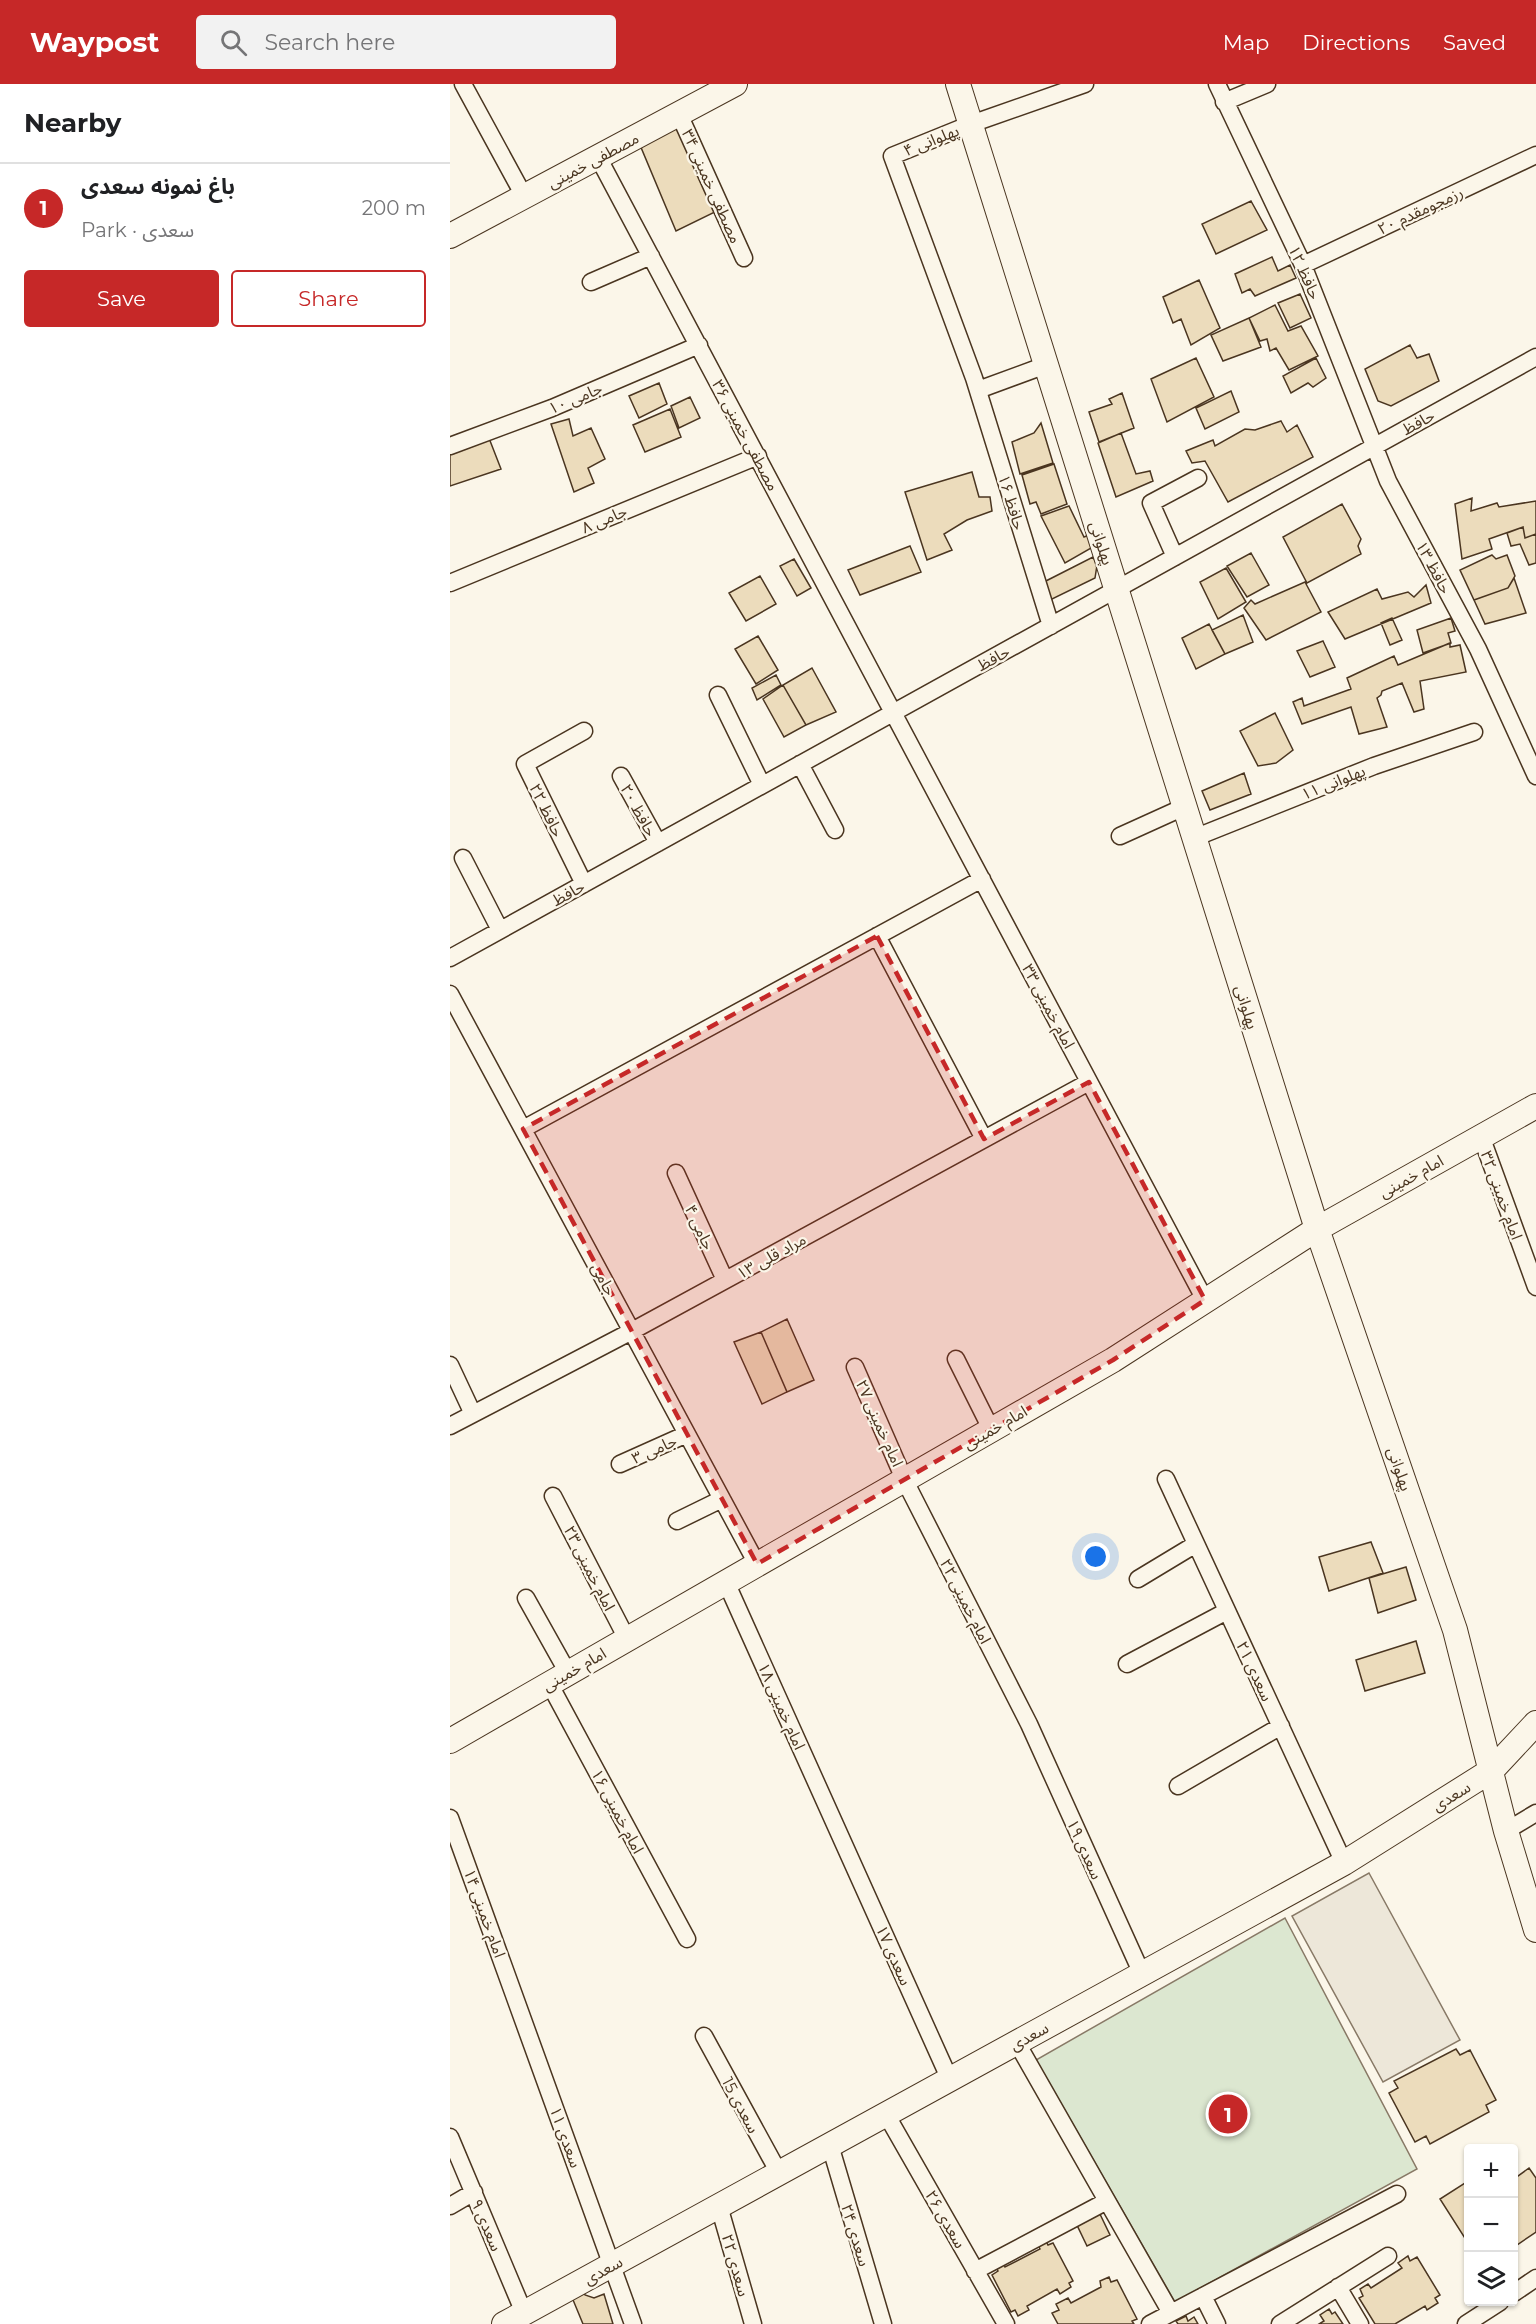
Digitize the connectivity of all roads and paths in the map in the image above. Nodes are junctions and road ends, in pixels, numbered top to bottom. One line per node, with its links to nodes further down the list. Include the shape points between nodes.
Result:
1 (463, 84): 13 (street)
2 (735, 84): 8 (main road, مصطفی خمینی)
3 (958, 84): 9 (main road, پهلوانی)
4 (1085, 84): 9 (street, پهلوانی ۴)
5 (1217, 84): 7 (street, حافظ ۱۲)
6 (1267, 84): 7 (street)
7 (1224, 102): 17 (street, حافظ ۱۲)
8 (679, 114): 12 (main road, مصطفی خمینی); 16 (street, مصطفی خمینی ۳۴)
9 (971, 124): 11 (street, پهلوانی ۴); 21 (main road, پهلوانی)
10 (1536, 155): 17 (street, رزمجومقدم ۲۰)
11 (892, 156): 22 (street, حافظ ۱۶)
12 (598, 157): 13 (main road, مصطفی خمینی); 15 (street, مصطفی خمینی ۳۶)
13 (524, 196): 14 (main road, مصطفی خمینی)
14 (450, 236)
15 (651, 256): 18 (street); 19 (street, مصطفی خمینی ۳۶)
16 (744, 258)
17 (1303, 265): 24 (street, حافظ ۱۲)
18 (591, 282)
19 (699, 345): 23 (street, جامی ۱۰, via 552,408); 25 (street, مصطفی خمینی ۳۶)
20 (1536, 357): 24 (street, حافظ)
21 (1046, 365): 22 (street); 29 (main road, پهلوانی)
22 (976, 384): 30 (street, حافظ ۱۶)
23 (450, 446)
24 (1376, 446): 27 (street, حافظ); 36 (street, حافظ ۱۳, via 1388,481 1496,687)
25 (758, 456): 28 (street, جامی ۸); 32 (street, مصطفی خمینی ۳۶)
26 (1198, 478): 27 (street, via 1151,503)
27 (1175, 557): 29 (street, حافظ)
28 (450, 583)
29 (1117, 589): 30 (street, حافظ); 39 (main road, پهلوانی)
30 (1050, 626): 32 (street, حافظ)
31 (718, 695): 38 (street)
32 (893, 713): 35 (street, حافظ); 45 (street, امام خمینی ۳۳)
33 (584, 731): 46 (street, حافظ ۲۲, via 525,764)
34 (1474, 732): 42 (street, پهلوانی ۱۱, via 1374,766)
35 (800, 764): 38 (street, حافظ); 40 (street)
36 (1536, 776)
37 (621, 777): 43 (street, حافظ ۲۰)
38 (762, 785): 43 (street, حافظ)
39 (1184, 807): 41 (street); 42 (main road, پهلوانی)
40 (835, 830)
41 (1120, 836)
42 (1194, 838): 57 (main road, پهلوانی)
43 (658, 843): 46 (street, حافظ)
44 (463, 858): 47 (street)
45 (982, 879): 48 (street); 51 (street, امام خمینی ۳۳)
46 (584, 884): 47 (street, حافظ)
47 (500, 930): 49 (street, حافظ)
48 (877, 936): 53 (street); 55 (street)
49 (450, 958)
50 (450, 993): 53 (street, جامی)
51 (1089, 1082): 55 (street, مراد قلی ۱۳); 60 (street, امام خمینی ۳۳)
52 (1536, 1106): 54 (main road, امام خمینی)
53 (523, 1129): 61 (street, جامی)
54 (1481, 1137): 57 (main road, امام خمینی); 59 (street, امام خمینی ۳۲)
55 (984, 1139): 58 (street, مراد قلی ۱۳)
56 (676, 1173): 58 (street, جامی ۴)
57 (1317, 1229): 60 (main road, امام خمینی); 88 (main road, پهلوانی, via 1455,1630)
58 (725, 1280): 61 (street, مراد قلی ۱۳)
59 (1536, 1287)
60 (1204, 1300): 67 (main road, امام خمینی, via 1113,1360)
61 (632, 1331): 65 (street, مراد قلی ۱۳); 68 (street, جامی)
62 (956, 1359): 67 (street)
63 (450, 1365): 65 (street)
64 (855, 1366): 70 (street, امام خمینی ۲۷)
65 (473, 1414): 66 (street, مراد قلی ۱۳)
66 (450, 1426)
67 (991, 1429): 70 (main road, امام خمینی)
68 (687, 1434): 69 (street, جامی ۳); 73 (street, جامی)
69 (620, 1464)
70 (904, 1479): 76 (main road, امام خمینی); 85 (street, امام خمینی ۲۲)
71 (1166, 1479): 75 (street, سعدی ۲۱)
72 (553, 1496): 81 (street, امام خمینی ۲۳)
73 (722, 1499): 74 (street); 76 (street, جامی)
74 (676, 1521)
75 (1196, 1544): 77 (street); 80 (street, سعدی ۲۱)
76 (757, 1564): 78 (main road, امام خمینی)
77 (1138, 1579)
78 (726, 1582): 81 (main road, امام خمینی); 92 (street, امام خمینی ۱۸)
79 (526, 1598): 83 (street, امام خمینی ۱۶)
80 (1227, 1611): 82 (street); 86 (street, سعدی ۲۱)
81 (627, 1639): 83 (main road, امام خمینی)
82 (1127, 1664)
83 (559, 1678): 87 (main road, امام خمینی); 96 (street, امام خمینی ۱۶)
84 (1536, 1723): 88 (main road, سعدی)
85 (1029, 1724): 97 (street, سعدی ۱۹)
86 (1281, 1726): 89 (street); 94 (street, سعدی ۲۱)
87 (450, 1741)
88 (1492, 1770): 93 (main road, پهلوانی); 94 (main road, سعدی)
89 (1178, 1786)
90 (1536, 1814): 93 (street)
91 (450, 1818): 98 (street, امام خمینی ۱۴)
92 (838, 1831): 101 (street, سعدی ۱۷)
93 (1506, 1832): 95 (main road, پهلوانی)
94 (1344, 1863): 97 (main road, سعدی)
95 (1535, 1920)
96 (687, 1939)
97 (1142, 1974): 100 (main road, سعدی)
98 (520, 2009): 112 (street, سعدی ۱۱)
99 (704, 2036): 105 (street, سعدی 15)
100 (1017, 2043): 101 (main road, سعدی); 108 (street)
101 (950, 2080): 102 (main road, سعدی)
102 (886, 2114): 104 (main road, سعدی); 113 (street, سعدی ۲۶)
103 (450, 2137): 106 (street, سعدی ۹)
104 (830, 2145): 105 (main road, سعدی); 123 (street, سعدی ۲۴)
105 (778, 2173): 110 (main road, سعدی)
106 (474, 2193): 109 (street); 120 (street, سعدی ۹)
107 (1397, 2194): 117 (street)
108 (1107, 2200): 113 (street); 119 (street)
109 (450, 2206)
110 (719, 2206): 112 (main road, سعدی); 122 (street, سعدی ۲۲)
111 (1388, 2256): 115 (street)
112 (612, 2264): 120 (main road, سعدی); 121 (street, سعدی ۱۱)
113 (975, 2271): 124 (street, سعدی ۲۶)
114 (1536, 2278): 116 (street)
115 (1338, 2287): 127 (street); 128 (street)
116 (1518, 2290)
117 (1203, 2296): 119 (street); 126 (street)
118 (1493, 2306): 129 (street)
119 (1171, 2313): 125 (street)
120 (514, 2318)
121 (633, 2324)
122 (753, 2324)
123 (883, 2324)
124 (1006, 2324)
125 (1150, 2324)
126 (1217, 2324)
127 (1280, 2324)
128 (1360, 2324)
129 (1466, 2324)

